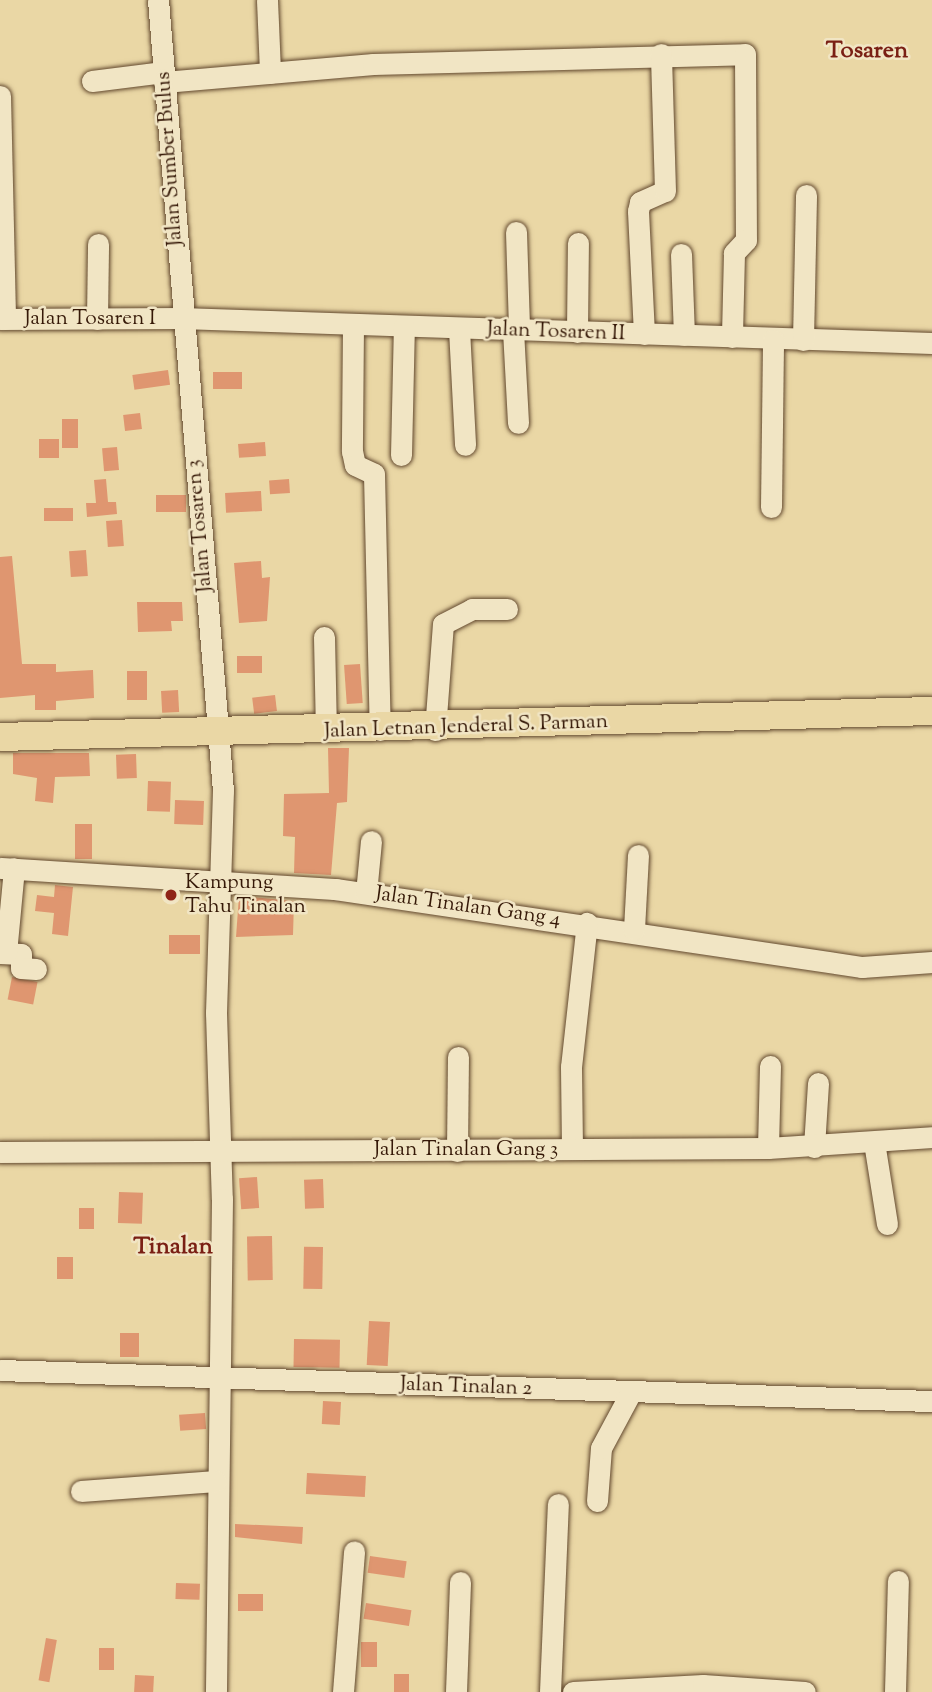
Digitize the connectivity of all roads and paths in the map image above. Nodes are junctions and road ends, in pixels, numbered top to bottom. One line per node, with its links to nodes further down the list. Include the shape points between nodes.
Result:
1 (158, 0): 5 (street, Jalan Sumber Bulus)
2 (267, 0): 4 (street)
3 (661, 54): 4 (street); 21 (street, via 665,191 640,202 638,211); 23 (street, via 737,51 748,63 742,118 746,240 734,253)
4 (270, 73): 5 (street)
5 (164, 77): 6 (street); 13 (street, Jalan Sumber Bulus)
6 (92, 81)
7 (0, 96): 14 (street)
8 (806, 195): 25 (street)
9 (516, 232): 19 (street)
10 (578, 243): 20 (street)
11 (98, 244): 15 (street)
12 (681, 254): 22 (street)
13 (181, 318): 15 (street, Jalan Tosaren I); 16 (street, Jalan Tosaren II); 37 (street, Jalan Tosaren 3)
14 (2, 319): 15 (street, Jalan Tosaren I)
15 (97, 319)
16 (353, 325): 17 (street, Jalan Tosaren II); 34 (street, via 354,461 374,474)
17 (404, 327): 18 (street, Jalan Tosaren II); 29 (street)
18 (459, 329): 19 (street, Jalan Tosaren II); 28 (street)
19 (516, 330): 20 (street, Jalan Tosaren II); 27 (street)
20 (577, 332): 21 (street, Jalan Tosaren II)
21 (643, 334): 22 (street, Jalan Tosaren II)
22 (684, 335): 23 (street, Jalan Tosaren II)
23 (732, 337): 24 (street, Jalan Tosaren II)
24 (773, 340): 25 (street, Jalan Tosaren II); 30 (street)
25 (803, 340): 26 (street, Jalan Tosaren II)
26 (932, 343)
27 (518, 423)
28 (465, 445)
29 (401, 455)
30 (771, 507)
31 (507, 609): 35 (street, via 472,609 443,624)
32 (324, 637): 36 (street)
33 (930, 716): 35 (main road, Jalan Letnan Jenderal S. Parman)
34 (380, 730): 35 (main road, Jalan Letnan Jenderal S. Parman); 36 (main road, Jalan Letnan Jenderal S. Parman)
35 (435, 730)
36 (326, 731): 37 (main road, Jalan Letnan Jenderal S. Parman)
37 (220, 734): 38 (main road, Jalan Letnan Jenderal S. Parman); 42 (street, Jalan Tosaren 3)
38 (0, 737)
39 (371, 841): 43 (street)
40 (638, 855): 45 (street)
41 (7, 868): 42 (street, Jalan Tinalan Gang 4); 46 (street)
42 (223, 880): 43 (street, Jalan Tinalan Gang 4); 57 (street, Jalan Tosaren 3, via 216,1013)
43 (366, 893): 44 (street, Jalan Tinalan Gang 4)
44 (587, 923): 45 (street, Jalan Tinalan Gang 4); 56 (street, via 571,1068)
45 (634, 929): 47 (street, Jalan Tinalan Gang 4, via 862,967)
46 (3, 953): 48 (street, via 21,954 21,968)
47 (932, 962)
48 (36, 969)
49 (458, 1057): 58 (street)
50 (770, 1066): 55 (street)
51 (818, 1083): 54 (street)
52 (932, 1137): 53 (street, Jalan Tinalan Gang 3)
53 (874, 1142): 54 (street, Jalan Tinalan Gang 3); 60 (street)
54 (814, 1147): 55 (street, Jalan Tinalan Gang 3)
55 (768, 1148): 56 (street, Jalan Tinalan Gang 3)
56 (572, 1149): 58 (street, Jalan Tinalan Gang 3)
57 (220, 1150): 58 (street, Jalan Tinalan Gang 3); 59 (street, Jalan Tinalan Gang 3); 62 (street, Jalan Tosaren 3)
58 (457, 1151)
59 (0, 1152)
60 (887, 1224)
61 (0, 1370): 62 (street, Jalan Tinalan 2)
62 (220, 1380): 63 (street, Jalan Tinalan 2); 65 (street, Jalan Tosaren 3)
63 (631, 1392): 64 (street, Jalan Tinalan 2); 67 (street, via 601,1448)
64 (932, 1401)
65 (216, 1481): 66 (street); 73 (street, Jalan Tosaren 3)
66 (82, 1491)
67 (597, 1502)
68 (558, 1504): 76 (street)
69 (354, 1551): 74 (street)
70 (898, 1581): 79 (street)
71 (460, 1582): 75 (street)
72 (703, 1688): 77 (street); 78 (street)
73 (216, 1692)
74 (343, 1692)
75 (456, 1692)
76 (550, 1692)
77 (573, 1692)
78 (805, 1692)
79 (895, 1692)

